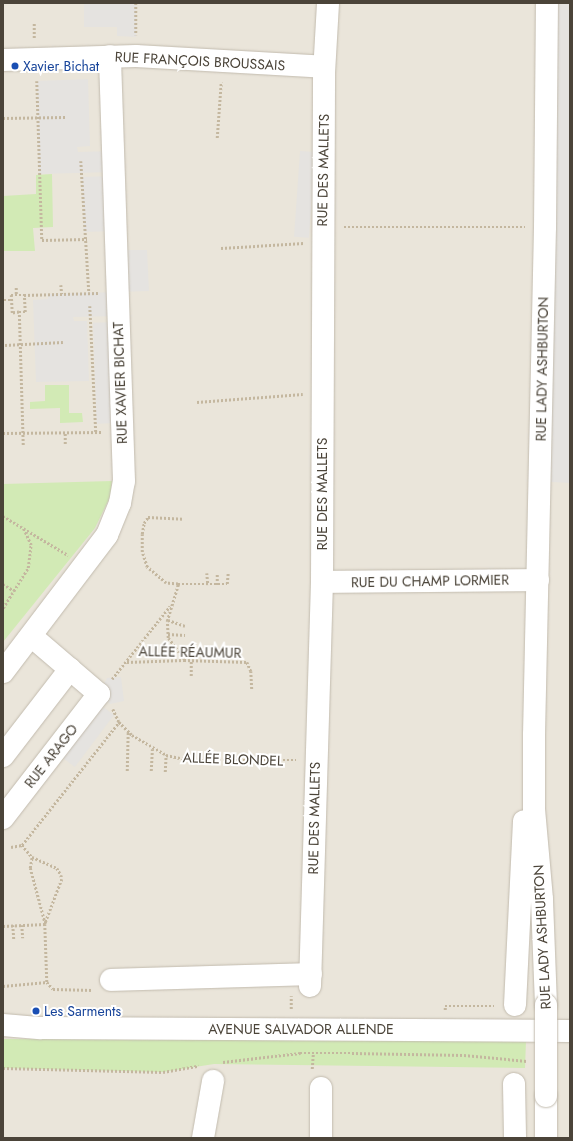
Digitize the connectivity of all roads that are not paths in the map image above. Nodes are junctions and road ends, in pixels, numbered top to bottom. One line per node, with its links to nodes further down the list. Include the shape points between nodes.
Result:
1 (328, 3): 5 (street, RUE DES MALLETS)
2 (547, 3): 6 (street, RUE LADY ASHBURTON, via 546,228)
3 (110, 56): 4 (street, RUE FRANÇOIS BROUSSAIS); 5 (street, RUE FRANÇOIS BROUSSAIS); 8 (street, RUE XAVIER BICHAT, via 124,481 120,503 107,535)
4 (3, 60)
5 (324, 67): 7 (street, RUE DES MALLETS)
6 (538, 580): 7 (street, RUE DU CHAMP LORMIER); 11 (street, RUE LADY ASHBURTON)
7 (322, 582): 14 (street, RUE DES MALLETS, via 310,980)
8 (31, 636): 9 (street); 10 (street, RUE XAVIER BICHAT)
9 (70, 669): 12 (street); 13 (street, RUE ARAGO, via 99,694)
10 (3, 672)
11 (534, 735): 15 (street, RUE LADY ASHBURTON); 24 (street, RUE LADY ASHBURTON, bridge, via 534,810 542,899 546,1005)
12 (3, 756)
13 (3, 818)
14 (111, 980)
15 (507, 1006)
16 (3, 1026): 17 (street, AVENUE SALVADOR ALLENDE)
17 (570, 1031)
18 (214, 1069): 21 (street)
19 (317, 1078): 22 (street)
20 (514, 1084): 23 (street)
21 (203, 1138)
22 (321, 1138)
23 (515, 1138)
24 (546, 1138)

